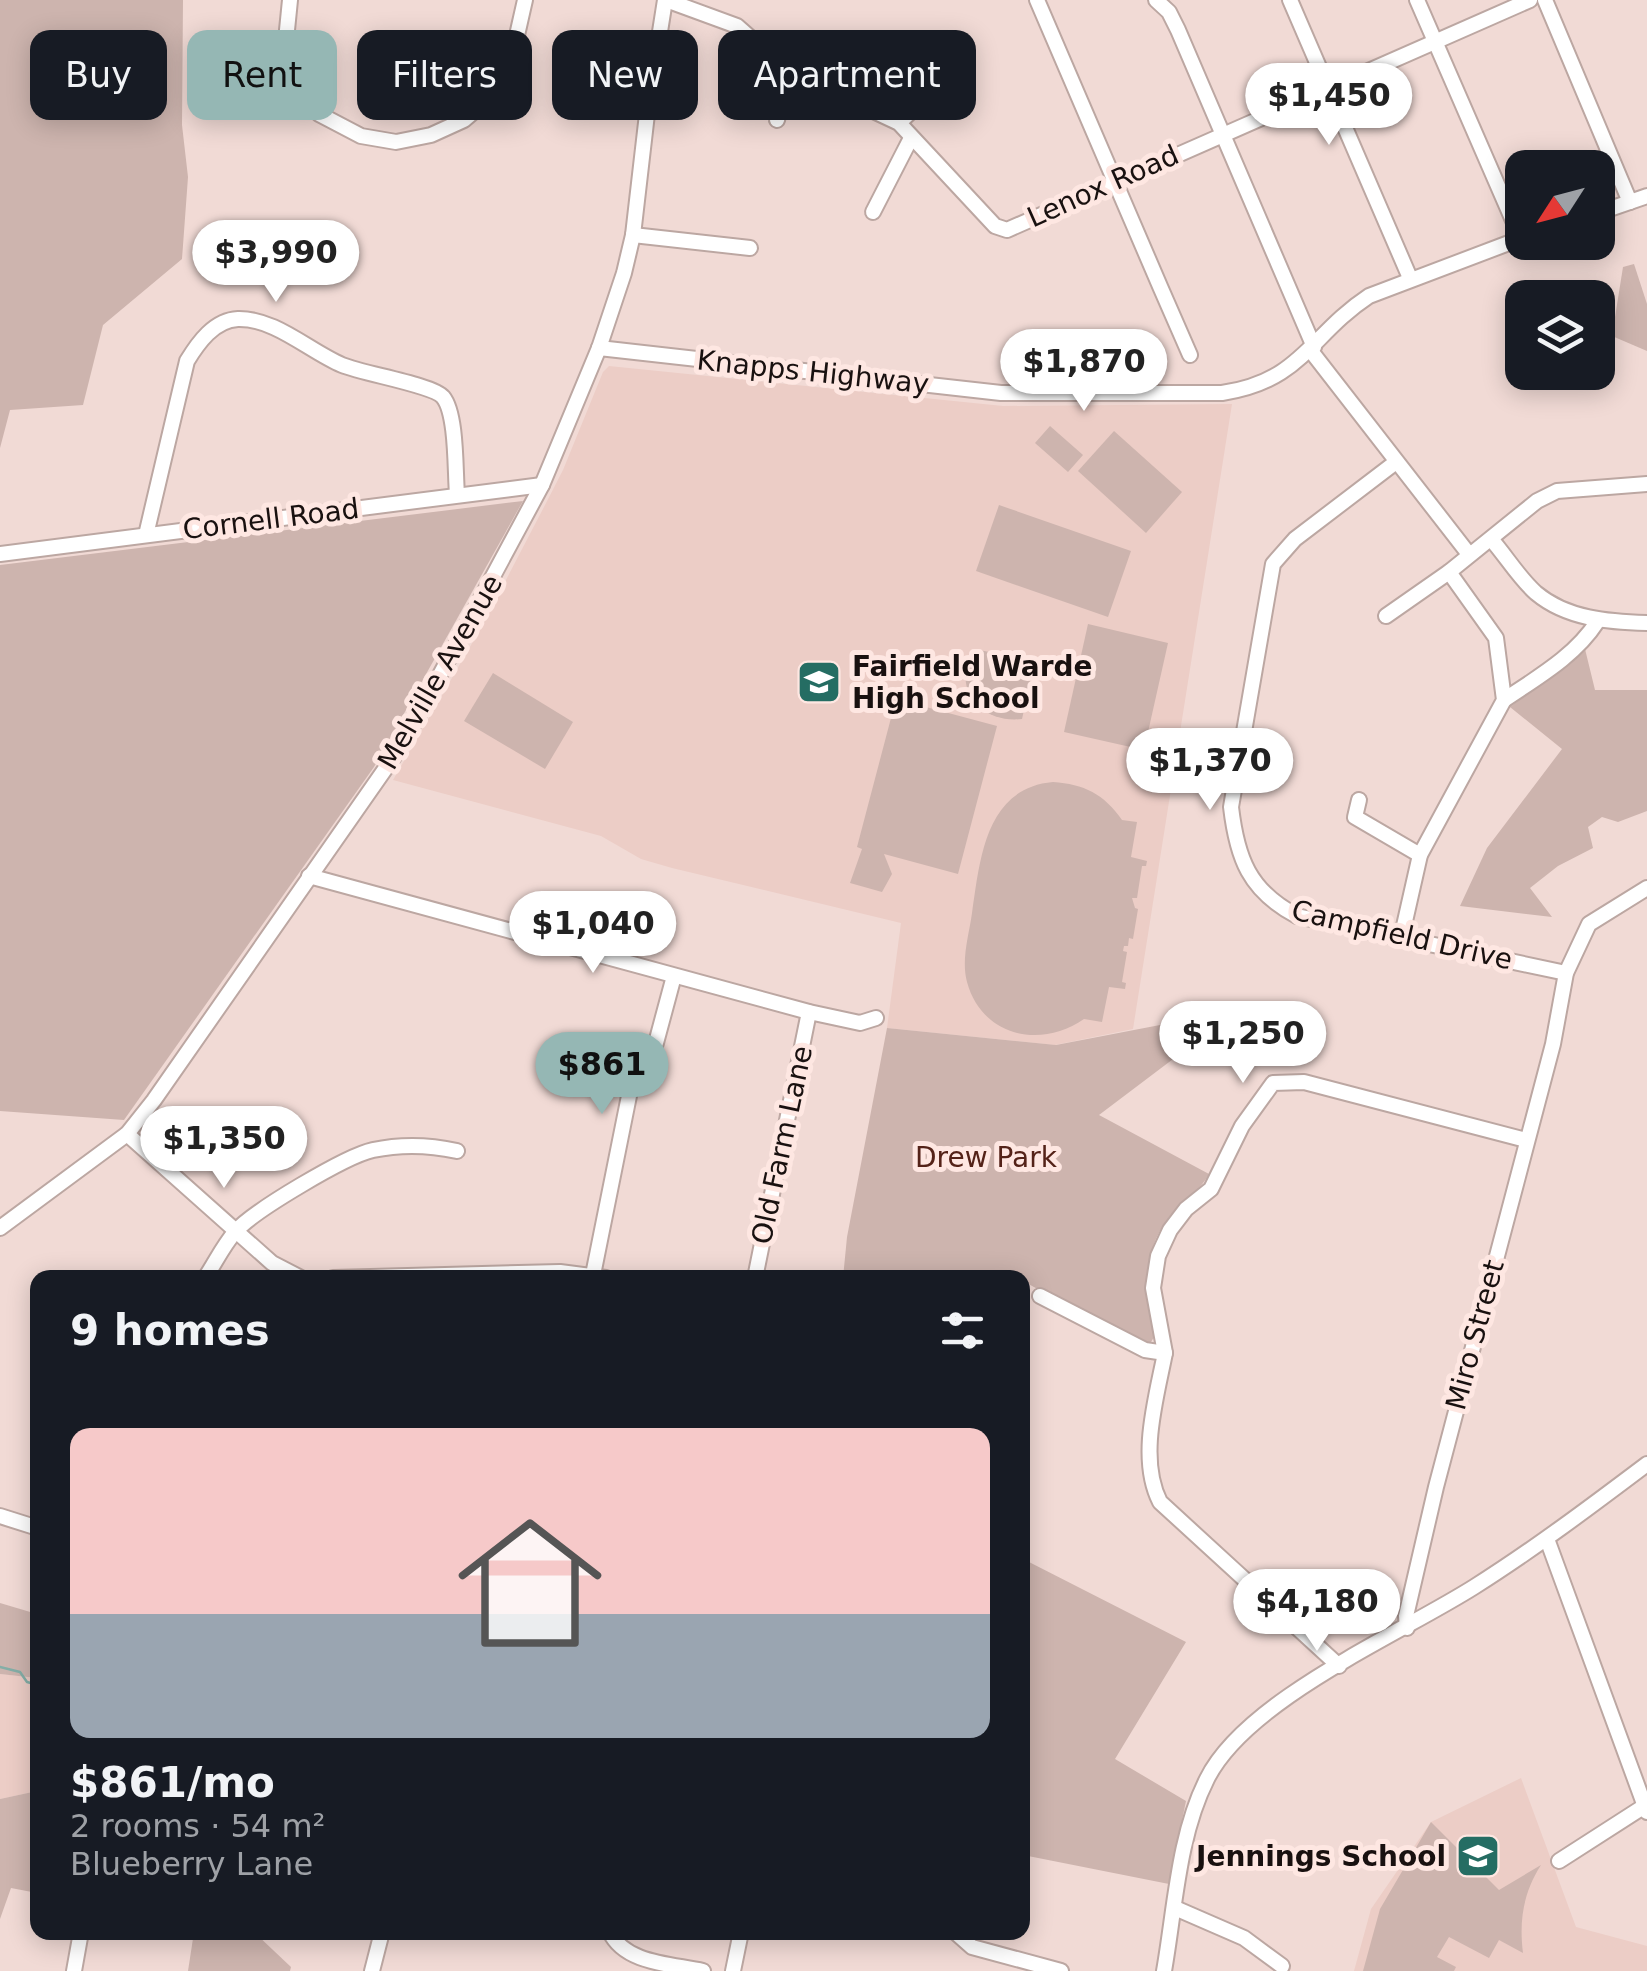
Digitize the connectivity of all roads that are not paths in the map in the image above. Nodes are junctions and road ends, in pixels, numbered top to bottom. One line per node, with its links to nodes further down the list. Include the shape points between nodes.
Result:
1 (290, 0): 2 (street, via 285,50 296,85 319,114 361,136 396,142 464,120 506,84)
2 (524, 0)
3 (665, 0): 10 (street); 24 (street, Melville Avenue)
4 (1037, 0): 18 (street)
5 (1156, 0): 16 (street, via 1178,30)
6 (1290, 0): 12 (street)
7 (1418, 0): 11 (street)
8 (1530, 0): 11 (street, Lenox Road)
9 (1545, 0): 21 (street)
10 (742, 30)
11 (1435, 40): 12 (street, Lenox Road); 20 (street)
12 (1328, 88): 16 (street, Lenox Road); 27 (street)
13 (893, 120): 15 (street)
14 (902, 120): 15 (street)
15 (899, 123): 17 (street)
16 (1221, 134): 18 (street, Lenox Road); 29 (street)
17 (911, 138): 18 (street, Lenox Road, via 994,226 1007,230); 23 (street)
18 (1116, 180): 30 (street)
19 (1647, 196): 21 (street)
20 (1505, 199)
21 (1630, 202): 22 (street)
22 (1615, 207)
23 (873, 212)
24 (634, 234): 26 (street); 28 (street, Melville Avenue)
25 (1505, 244): 27 (street, Knapps Highway)
26 (750, 248)
27 (1410, 278): 29 (street, Knapps Highway, via 1348,310)
28 (599, 348): 29 (street, Knapps Highway, via 1006,393 1222,393 1269,381); 33 (street, Melville Avenue)
29 (1313, 349): 31 (street)
30 (1190, 355)
31 (1396, 462): 37 (street); 48 (street, Campfield Drive, via 1295,539 1273,564 1232,806 1245,865 1276,905 1296,916)
32 (1647, 484): 36 (street, via 1557,491)
33 (542, 485): 34 (street, Cornell Road); 46 (street, Melville Avenue, via 404,742)
34 (458, 494): 35 (street, Cornell Road); 35 (street, via 450,407 441,394 341,364 264,324 236,319 214,328 187,361)
35 (146, 535): 38 (street, Cornell Road)
36 (1491, 539): 37 (street); 41 (street, via 1534,592)
37 (1468, 553): 39 (street)
38 (0, 554)
39 (1449, 572): 40 (street); 43 (street, via 1496,638)
40 (1386, 616)
41 (1597, 622): 42 (street); 43 (street, via 1561,661)
42 (1647, 623)
43 (1504, 700): 45 (street)
44 (1359, 800): 45 (street, via 1355,817)
45 (1420, 855): 48 (street)
46 (309, 876): 50 (street); 53 (street, Melville Avenue)
47 (1647, 888): 49 (street, Miro Street, via 1589,924)
48 (1401, 938): 49 (street, Campfield Drive)
49 (1566, 973): 54 (street, Miro Street)
50 (674, 976): 51 (street); 60 (street, via 656,1043 634,1072)
51 (809, 1012): 52 (street, via 860,1024); 61 (street, Old Farm Lane)
52 (876, 1018)
53 (126, 1134): 56 (street, Melville Avenue); 57 (street)
54 (1526, 1140): 63 (street, via 1304,1082 1272,1083 1210,1189 1186,1209 1158,1256 1153,1288); 68 (street, Miro Street)
55 (457, 1151): 57 (street, via 430,1145 372,1150)
56 (0, 1228)
57 (236, 1231): 58 (street); 59 (street)
58 (210, 1270)
59 (286, 1270)
60 (601, 1270)
61 (756, 1270)
62 (1040, 1296): 63 (street)
63 (1165, 1354): 69 (street, via 1150,1465 1160,1502)
64 (1647, 1464): 67 (street)
65 (0, 1516): 66 (street)
66 (30, 1525)
67 (1546, 1539): 68 (street); 70 (street)
68 (1407, 1628): 69 (street)
69 (1339, 1666): 72 (street, via 1264,1712 1228,1745 1192,1819)
70 (1645, 1810): 71 (street)
71 (1560, 1861)
72 (1175, 1908): 78 (street, via 1244,1938); 84 (street)
73 (80, 1940): 79 (street)
74 (380, 1940): 80 (street)
75 (614, 1940): 81 (street, via 634,1956)
76 (740, 1940): 82 (street)
77 (964, 1940): 83 (street)
78 (1282, 1966)
79 (74, 1971)
80 (372, 1971)
81 (703, 1971)
82 (733, 1971)
83 (1061, 1971)
84 (1164, 1971)

